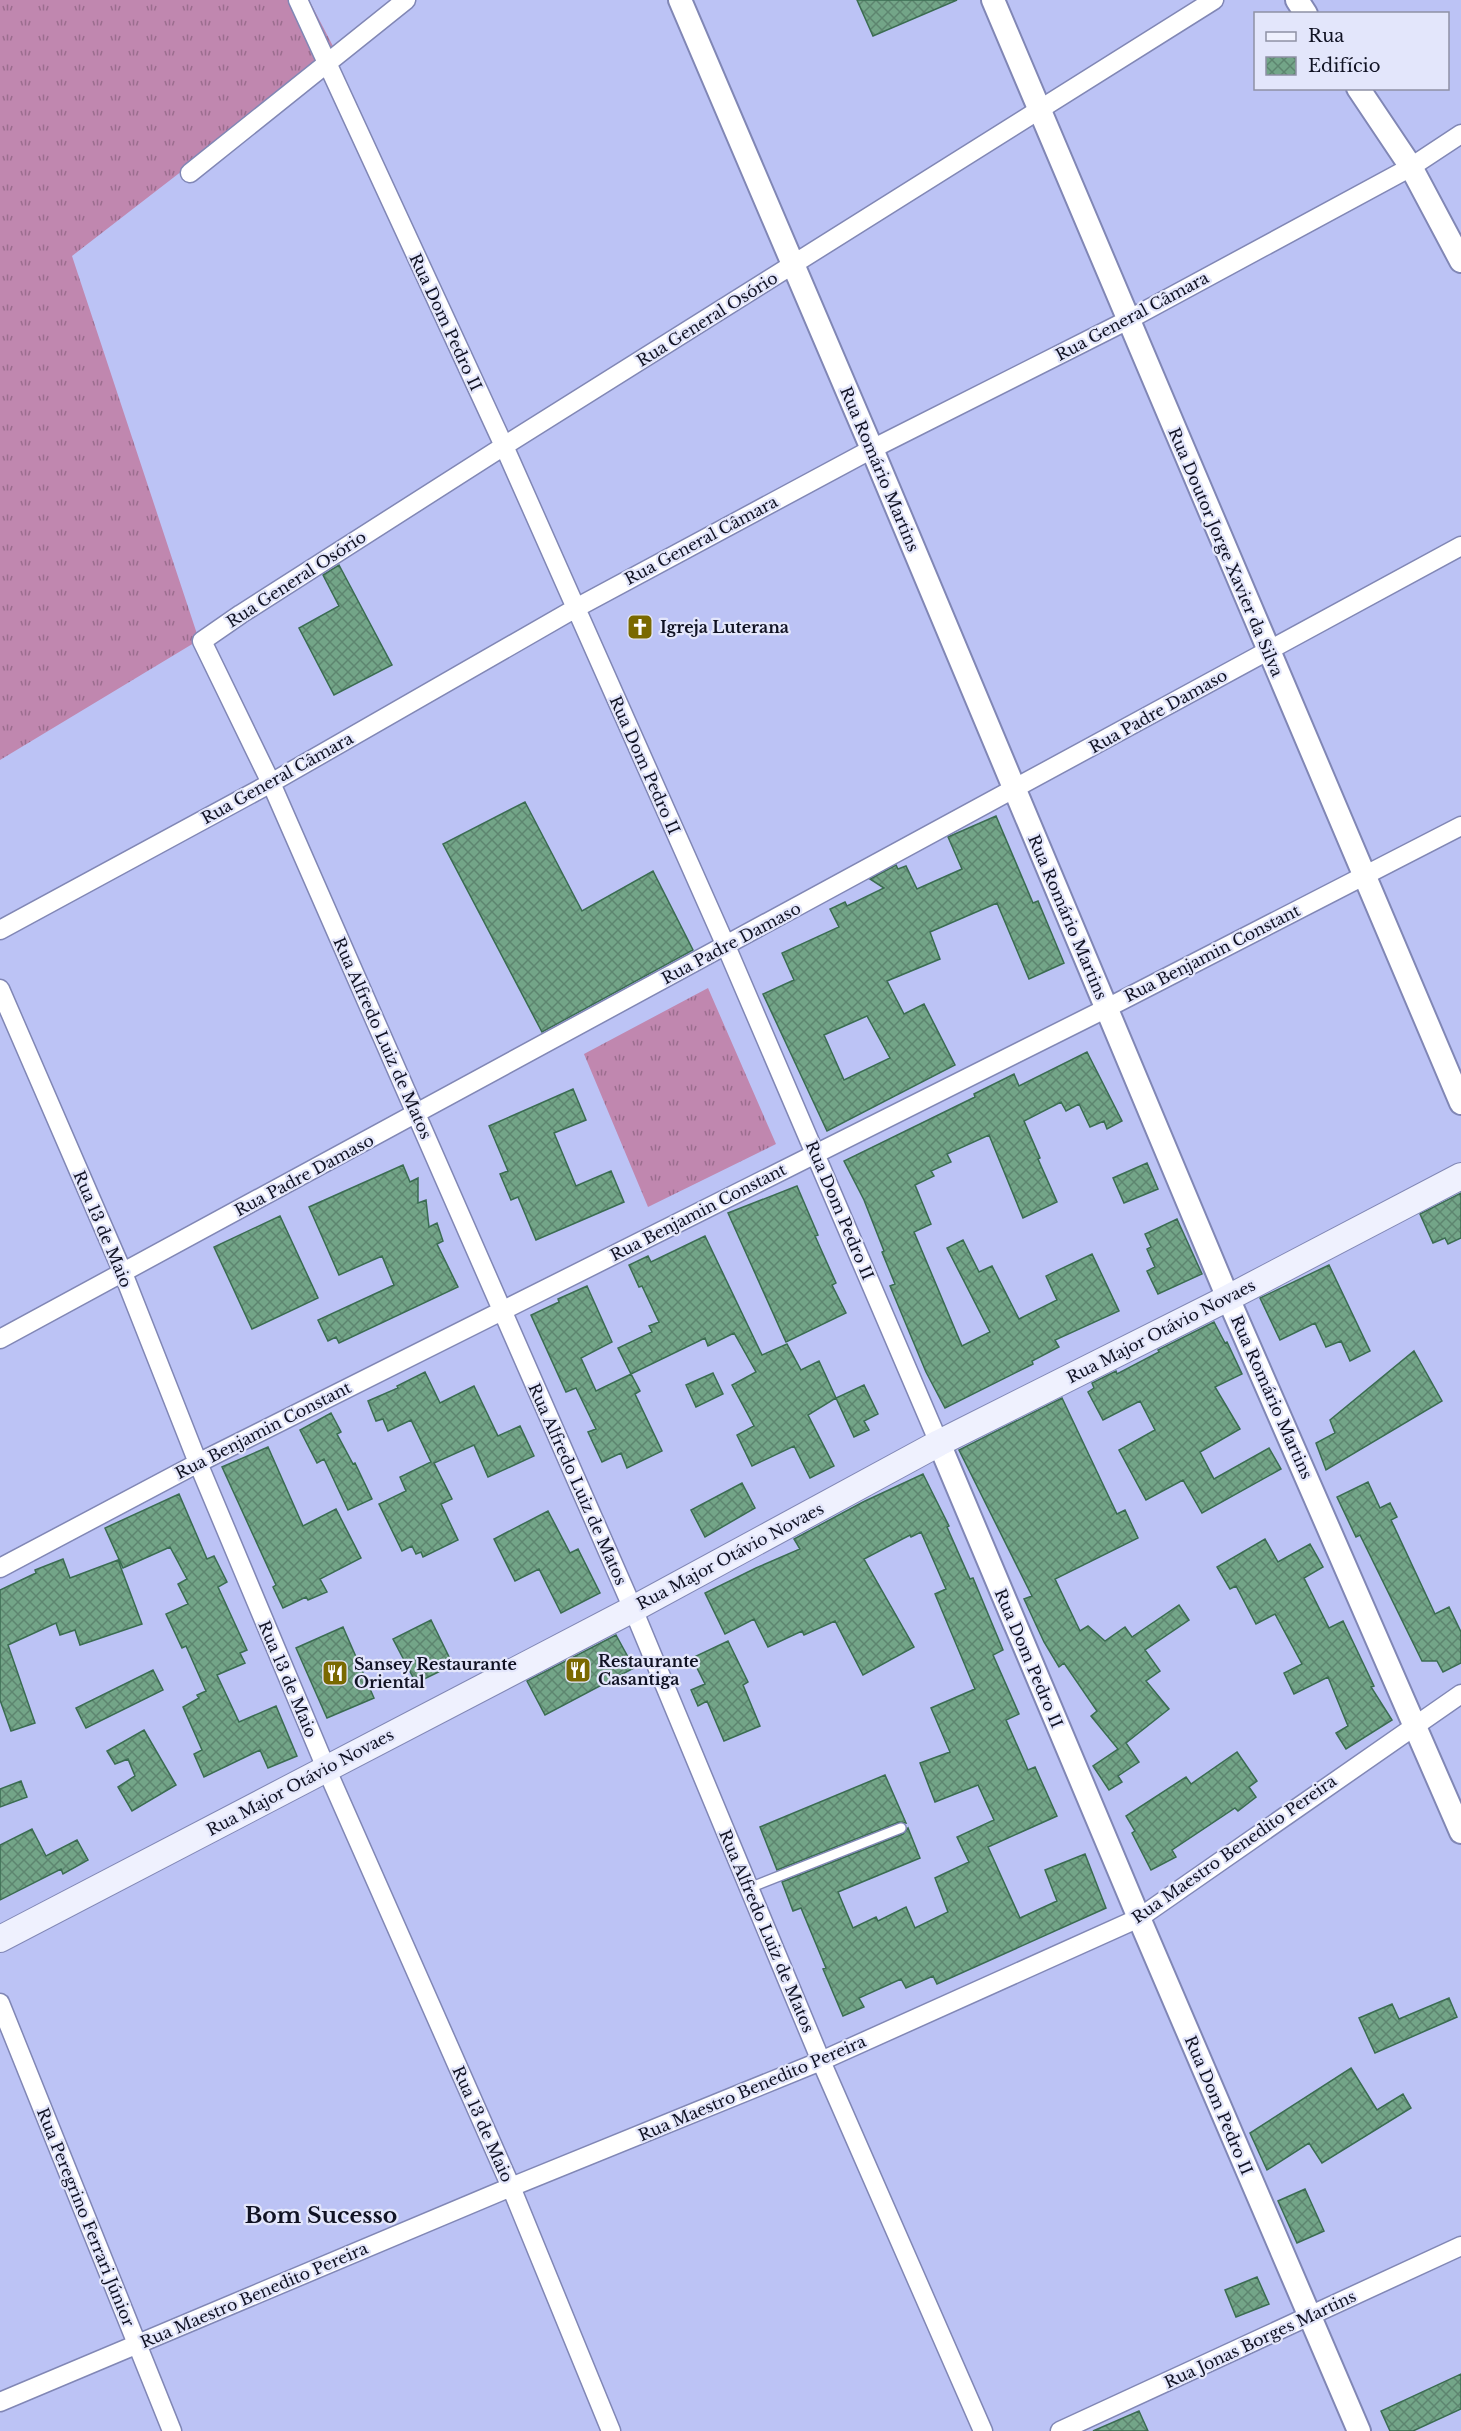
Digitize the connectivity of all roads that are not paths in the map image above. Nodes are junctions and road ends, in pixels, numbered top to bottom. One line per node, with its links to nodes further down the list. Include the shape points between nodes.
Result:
1 (298, 0): 6 (street, Rua Dom Pedro II)
2 (406, 0): 6 (street)
3 (680, 0): 13 (street, Rua Romário Martins)
4 (993, 0): 8 (street, Rua Doutor Jorge Xavier da Silva)
5 (1214, 0): 8 (street, Rua General Osório)
6 (327, 64): 11 (street); 15 (street, Rua Dom Pedro II)
7 (1359, 90): 10 (street)
8 (1039, 111): 13 (street, Rua General Osório); 14 (street, Rua Doutor Jorge Xavier da Silva)
9 (1461, 134): 10 (street, Rua General Câmara)
10 (1412, 167): 12 (street); 14 (street, Rua General Câmara)
11 (190, 173)
12 (1461, 261)
13 (794, 266): 15 (street, Rua General Osório); 16 (street, Rua Romário Martins)
14 (1128, 320): 16 (street, Rua General Câmara); 20 (street, Rua Doutor Jorge Xavier da Silva)
15 (504, 446): 18 (street, Rua Dom Pedro II); 19 (street, Rua General Osório)
16 (872, 449): 18 (street, Rua General Câmara); 22 (street, Rua Romário Martins)
17 (1461, 546): 20 (street, Rua Padre Damaso)
18 (576, 608): 21 (street, Rua General Câmara); 26 (street, Rua Dom Pedro II)
19 (202, 641): 21 (street, Rua Alfredo Luiz de Matos)
20 (1268, 651): 22 (street, Rua Padre Damaso); 24 (street, Rua Doutor Jorge Xavier da Silva)
21 (271, 783): 25 (street, Rua General Câmara); 30 (street, Rua Alfredo Luiz de Matos)
22 (1015, 789): 26 (street, Rua Padre Damaso); 28 (street, Rua Romário Martins)
23 (1461, 826): 24 (street, Rua Benjamin Constant)
24 (1364, 875): 28 (street, Rua Benjamin Constant); 29 (street, Rua Doutor Jorge Xavier da Silva)
25 (0, 930)
26 (726, 946): 30 (street, Rua Padre Damaso); 31 (street, Rua Dom Pedro II)
27 (0, 989): 33 (street, Rua 13 de Maio)
28 (1107, 1008): 31 (street, Rua Benjamin Constant); 34 (street, Rua Romário Martins)
29 (1461, 1103)
30 (416, 1114): 33 (street, Rua Padre Damaso); 35 (street, Rua Alfredo Luiz de Matos)
31 (815, 1152): 35 (street, Rua Benjamin Constant); 37 (street, Rua Dom Pedro II)
32 (1461, 1176): 34 (main road, Rua Major Otávio Novaes)
33 (123, 1273): 36 (street, Rua Padre Damaso); 38 (street, Rua 13 de Maio)
34 (1228, 1298): 37 (main road, Rua Major Otávio Novaes); 42 (street, Rua Romário Martins)
35 (502, 1311): 38 (street, Rua Benjamin Constant); 40 (street, Rua Alfredo Luiz de Matos)
36 (0, 1339)
37 (939, 1443): 40 (main road, Rua Major Otávio Novaes); 47 (street, Rua Dom Pedro II)
38 (198, 1463): 39 (street, Rua Benjamin Constant); 43 (street, Rua 13 de Maio)
39 (0, 1568)
40 (633, 1609): 43 (main road, Rua Major Otávio Novaes); 46 (street, Rua Alfredo Luiz de Matos)
41 (1461, 1694): 42 (street, Rua Maestro Benedito Pereira)
42 (1415, 1724): 45 (street, Rua Romário Martins); 47 (street, Rua Maestro Benedito Pereira)
43 (326, 1768): 48 (main road, Rua Major Otávio Novaes); 51 (street, Rua 13 de Maio)
44 (901, 1828): 46 (lane)
45 (1461, 1832)
46 (749, 1888): 50 (street, Rua Alfredo Luiz de Matos)
47 (1139, 1918): 50 (street, Rua Maestro Benedito Pereira); 53 (street, Rua Dom Pedro II)
48 (0, 1939)
49 (0, 2003): 54 (street, Rua Peregrino Ferrari Júnior)
50 (821, 2061): 51 (street, Rua Maestro Benedito Pereira); 58 (street, Rua Alfredo Luiz de Matos)
51 (511, 2187): 54 (street, Rua Maestro Benedito Pereira); 57 (street, Rua 13 de Maio)
52 (1461, 2246): 53 (street, Rua Jonas Borges Martins)
53 (1310, 2316): 59 (street, Rua Jonas Borges Martins); 60 (street, Rua Dom Pedro II)
54 (137, 2344): 55 (street, Rua Maestro Benedito Pereira); 56 (street, Rua Peregrino Ferrari Júnior)
55 (0, 2402)
56 (172, 2431)
57 (611, 2431)
58 (983, 2431)
59 (1060, 2431)
60 (1359, 2431)

